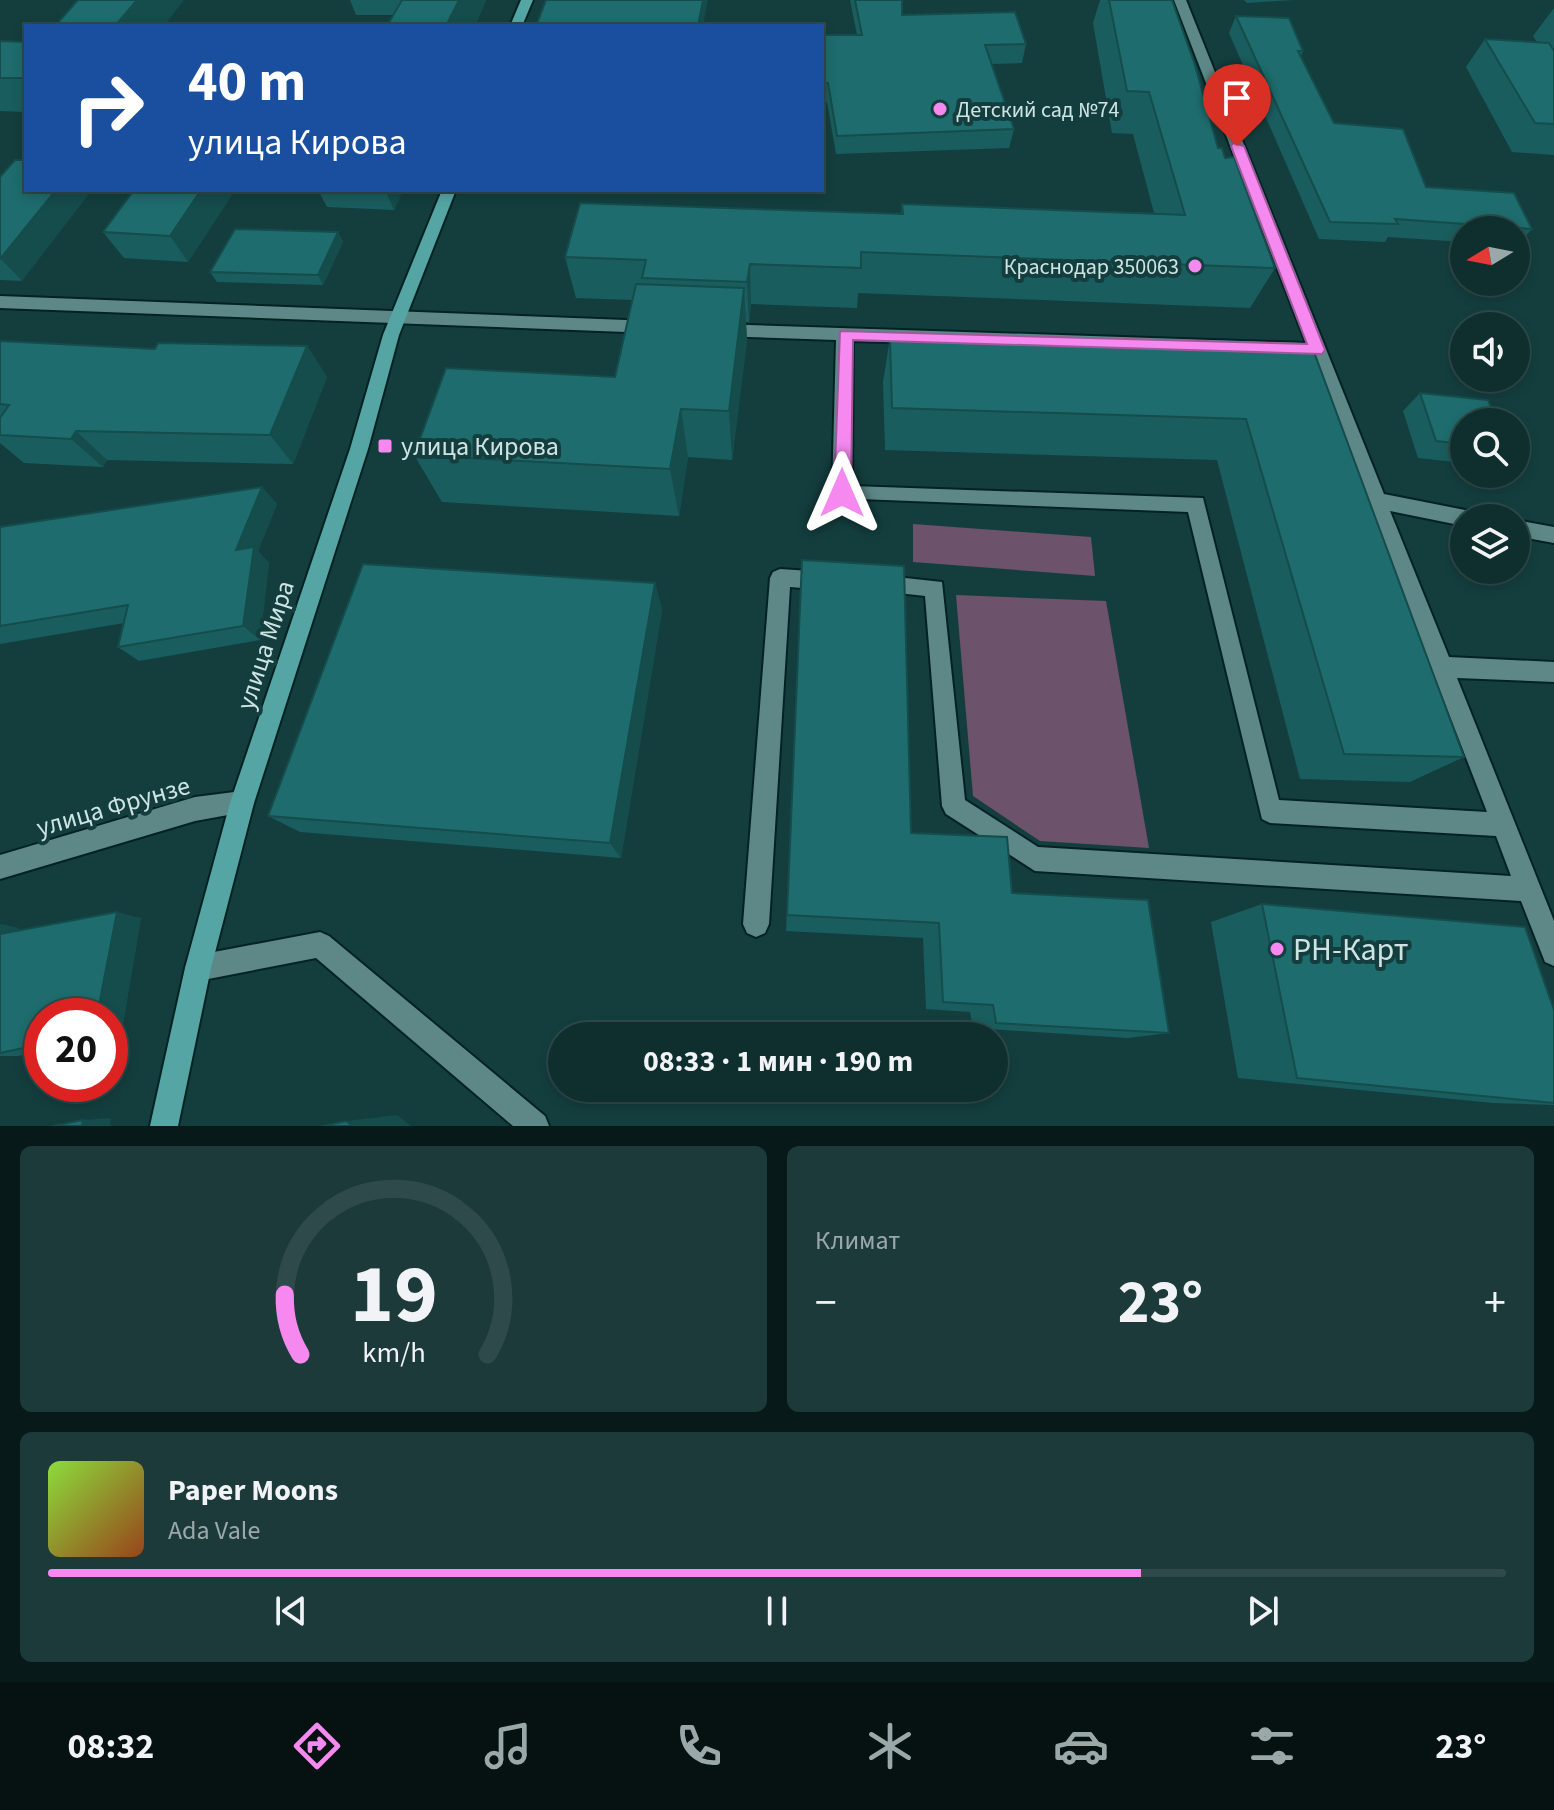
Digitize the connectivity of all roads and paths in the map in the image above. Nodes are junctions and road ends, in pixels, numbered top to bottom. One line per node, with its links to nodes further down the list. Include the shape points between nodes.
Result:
1 (527, 0): 3 (main road)
2 (1180, 0): 10 (street)
3 (517, 24)
4 (448, 192): 6 (main road, улица Мира)
5 (0, 302): 6 (street)
6 (397, 317): 7 (street); 17 (main road, улица Мира)
7 (673, 328)
8 (705, 329): 9 (street)
9 (845, 334): 10 (street); 18 (street, via 842,493 1196,504 1270,811)
10 (1317, 350): 11 (street)
11 (1377, 501): 12 (street); 15 (street)
12 (1450, 515)
13 (1530, 531): 14 (street)
14 (1554, 535)
15 (1443, 667): 16 (street); 18 (street)
16 (1554, 672)
17 (242, 803): 19 (street, улица Фрунзе, via 195,809); 23 (main road, улица Мира)
18 (1506, 825): 20 (street)
19 (0, 867)
20 (1529, 889): 21 (street, via 1035,859 954,806 935,588 780,578); 22 (street)
21 (756, 924)
22 (1554, 953)
23 (198, 968): 24 (street, via 320,945); 25 (main road, улица Мира)
24 (531, 1124)
25 (164, 1126)

